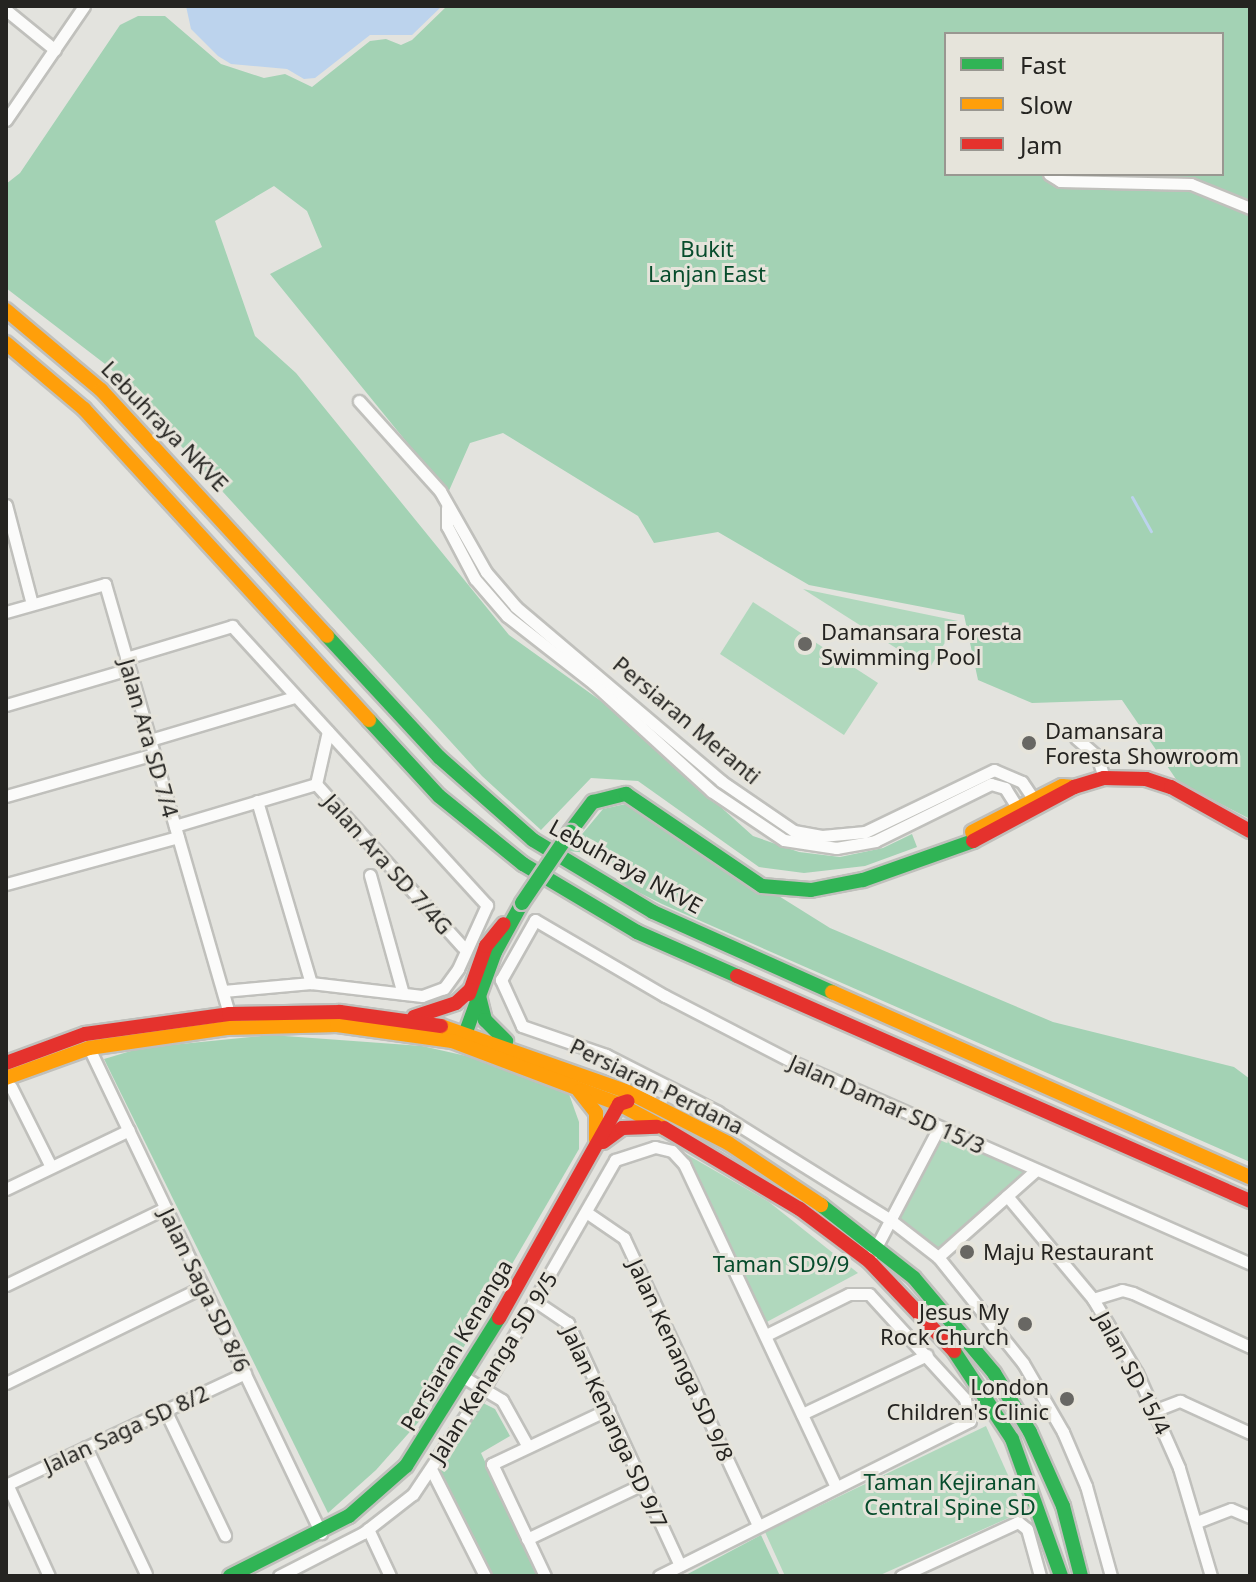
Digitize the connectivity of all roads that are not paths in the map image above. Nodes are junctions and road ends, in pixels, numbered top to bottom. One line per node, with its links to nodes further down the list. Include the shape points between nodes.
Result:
1 (84, 6): 3 (street)
2 (6, 10): 3 (street)
3 (55, 50): 4 (street)
4 (6, 120)
5 (1052, 176): 6 (street, via 1060,181 1191,184)
6 (1250, 208)
7 (6, 310): 56 (main road, Lebuhraya NKVE, via 101,390 439,757 533,840 653,912)
8 (6, 343): 59 (main road, via 84,409 439,796 523,864 637,932)
9 (359, 401): 16 (street, Persiaran Meranti, via 440,491 500,590)
10 (6, 505): 11 (street)
11 (32, 604): 12 (street, Jalan Ara SD 7/4); 13 (street, Jalan Ara SD 7/4, via 105,584)
12 (6, 612)
13 (128, 664): 14 (street, via 232,626); 15 (street); 19 (street, Jalan Ara SD 7/4)
14 (294, 697): 17 (street); 19 (street)
15 (6, 705)
16 (642, 722): 27 (street, Persiaran Meranti, via 711,791 795,843 836,848 875,841 991,784); 27 (street, Persiaran Meranti, via 794,831 865,832 994,770 1022,782)
17 (328, 731): 22 (street); 34 (street, via 487,905)
18 (1076, 738): 21 (street, via 1097,756)
19 (150, 740): 20 (street, Jalan Ara SD 7/4)
20 (154, 754): 24 (street); 29 (street, Jalan Ara SD 7/4)
21 (1104, 778): 23 (main road); 30 (main road, via 1146,779 1171,787)
22 (316, 784): 25 (street, Jalan Ara SD 7/4G); 34 (street, Jalan Ara SD 7/4G)
23 (1074, 787): 26 (main road); 27 (main road, via 1062,786)
24 (6, 796)
25 (257, 801): 29 (street, Jalan Ara SD 7/4G); 35 (street)
26 (1053, 803): 27 (main road); 28 (main road)
27 (1027, 805): 28 (main road); 31 (main road)
28 (1006, 826): 31 (main road, via 974,841)
29 (177, 831): 33 (street, Jalan Ara SD 7/4G); 36 (street, Jalan Ara SD 7/4)
30 (1250, 831)
31 (967, 839): 37 (main road, bridge, via 863,880 811,890 762,886 626,794 593,802 511,919)
32 (370, 875): 38 (street)
33 (6, 884)
34 (463, 947): 38 (street, via 458,969 444,988 422,996)
35 (311, 983): 36 (street); 38 (street)
36 (223, 991): 39 (street, Jalan Ara SD 7/4)
37 (475, 991): 40 (main road); 41 (main road); 42 (main road, via 485,1020)
38 (403, 994)
39 (229, 1014): 40 (main road, Persiaran Perdana, via 340,1012); 44 (main road, Persiaran Perdana, via 85,1034)
40 (410, 1018): 41 (main road, Persiaran Perdana)
41 (458, 1036): 42 (main road, Persiaran Perdana); 43 (main road, Persiaran Perdana, via 337,1025 227,1028); 46 (main road, Persiaran Perdana)
42 (513, 1046): 45 (main road, Persiaran Perdana)
43 (89, 1048): 47 (main road, Persiaran Perdana); 52 (street, Jalan Saga SD 8/6)
44 (6, 1063)
45 (600, 1080): 48 (main road, via 618,1096); 49 (main road, Persiaran Perdana)
46 (568, 1082): 48 (main road, Persiaran Perdana); 53 (main road, via 596,1113)
47 (9, 1083): 54 (street)
48 (619, 1104): 49 (main road); 50 (main road, Persiaran Perdana); 53 (main road, Persiaran Kenanga)
49 (653, 1104): 63 (main road, Persiaran Perdana, via 728,1143)
50 (665, 1129): 53 (main road, via 622,1128); 65 (main road, Persiaran Perdana, via 800,1209)
51 (938, 1129): 55 (street, Jalan Damar SD 15/3); 62 (street); 62 (street, Jalan Damar SD 15/3, via 727,1030 535,920 501,980 522,1026 606,1055 718,1112)
52 (129, 1130): 54 (street); 60 (street, Jalan Saga SD 8/6)
53 (595, 1149): 76 (main road, Persiaran Kenanga)
54 (51, 1167): 57 (street)
55 (1036, 1170): 58 (street); 66 (street, Jalan Damar SD 15/3)
56 (1250, 1177)
57 (6, 1189)
58 (1007, 1196): 64 (street); 69 (street, Jalan SD 15/4)
59 (1250, 1201)
60 (165, 1208): 67 (street); 68 (street, Jalan Saga SD 8/6)
61 (586, 1212): 70 (street, Jalan Kenanga SD 9/5); 71 (street, Jalan Kenanga SD 9/5, via 619,1157 655,1147 679,1156); 93 (street, Jalan Kenanga SD 9/8, via 624,1238)
62 (889, 1219): 63 (street); 64 (street)
63 (877, 1245): 65 (street); 75 (main road, Persiaran Perdana, via 951,1318)
64 (938, 1257): 111 (street, via 1014,1350 1063,1432 1086,1486)
65 (869, 1261): 78 (main road, Persiaran Perdana, via 934,1326)
66 (1250, 1264)
67 (6, 1285)
68 (203, 1287): 74 (street, Jalan Saga SD 8/6); 77 (street)
69 (1093, 1299): 72 (street, via 1122,1290 1133,1293); 82 (street, Jalan SD 15/4)
70 (535, 1301): 79 (street, Jalan Kenanga SD 9/5); 80 (street, Jalan Kenanga SD 9/7, via 568,1323)
71 (766, 1335): 73 (street, via 849,1294 874,1297); 83 (street)
72 (1250, 1347)
73 (927, 1355): 83 (street); 90 (street, via 971,1411 963,1428)
74 (245, 1373): 81 (street, Jalan Saga SD 8/2); 95 (street, Jalan Saga SD 8/6)
75 (994, 1373): 78 (main road); 110 (main road, Persiaran Perdana, via 1052,1479)
76 (465, 1378): 79 (street); 95 (main road, Persiaran Kenanga, via 406,1466 360,1508)
77 (6, 1383)
78 (979, 1383): 109 (main road, Persiaran Perdana, via 1012,1439)
79 (484, 1388): 85 (street, via 511,1409); 87 (street, Jalan Kenanga SD 9/5)
80 (609, 1409): 85 (street); 89 (street, Jalan Kenanga SD 9/7)
81 (165, 1410): 86 (street, Jalan Saga SD 8/2); 96 (street)
82 (1156, 1410): 84 (street, via 1186,1402); 92 (street, Jalan SD 15/4)
83 (802, 1414): 90 (street)
84 (1250, 1433)
85 (527, 1445): 97 (street, via 492,1466)
86 (86, 1447): 88 (street, Jalan Saga SD 8/2); 99 (street)
87 (431, 1469): 94 (street, Jalan Kenanga SD 9/5, via 413,1494); 104 (street)
88 (6, 1484): 101 (street)
89 (643, 1484): 97 (street); 98 (street, Jalan Kenanga SD 9/7)
90 (835, 1485): 93 (street)
91 (1250, 1517): 92 (street, via 1231,1509)
92 (1197, 1522): 112 (street, Jalan SD 15/4)
93 (757, 1523): 98 (street)
94 (368, 1529): 100 (street, Jalan Kenanga SD 9/5); 103 (street)
95 (321, 1533): 102 (main road, Persiaran Kenanga)
96 (225, 1535)
97 (527, 1539): 105 (street)
98 (680, 1565): 106 (street)
99 (146, 1574)
100 (287, 1574)
101 (49, 1576)
102 (230, 1576)
103 (390, 1576)
104 (485, 1576)
105 (545, 1576)
106 (659, 1576)
107 (901, 1576): 108 (street, via 1022,1523)
108 (1040, 1576)
109 (1061, 1576)
110 (1081, 1576)
111 (1111, 1576)
112 (1211, 1576)

